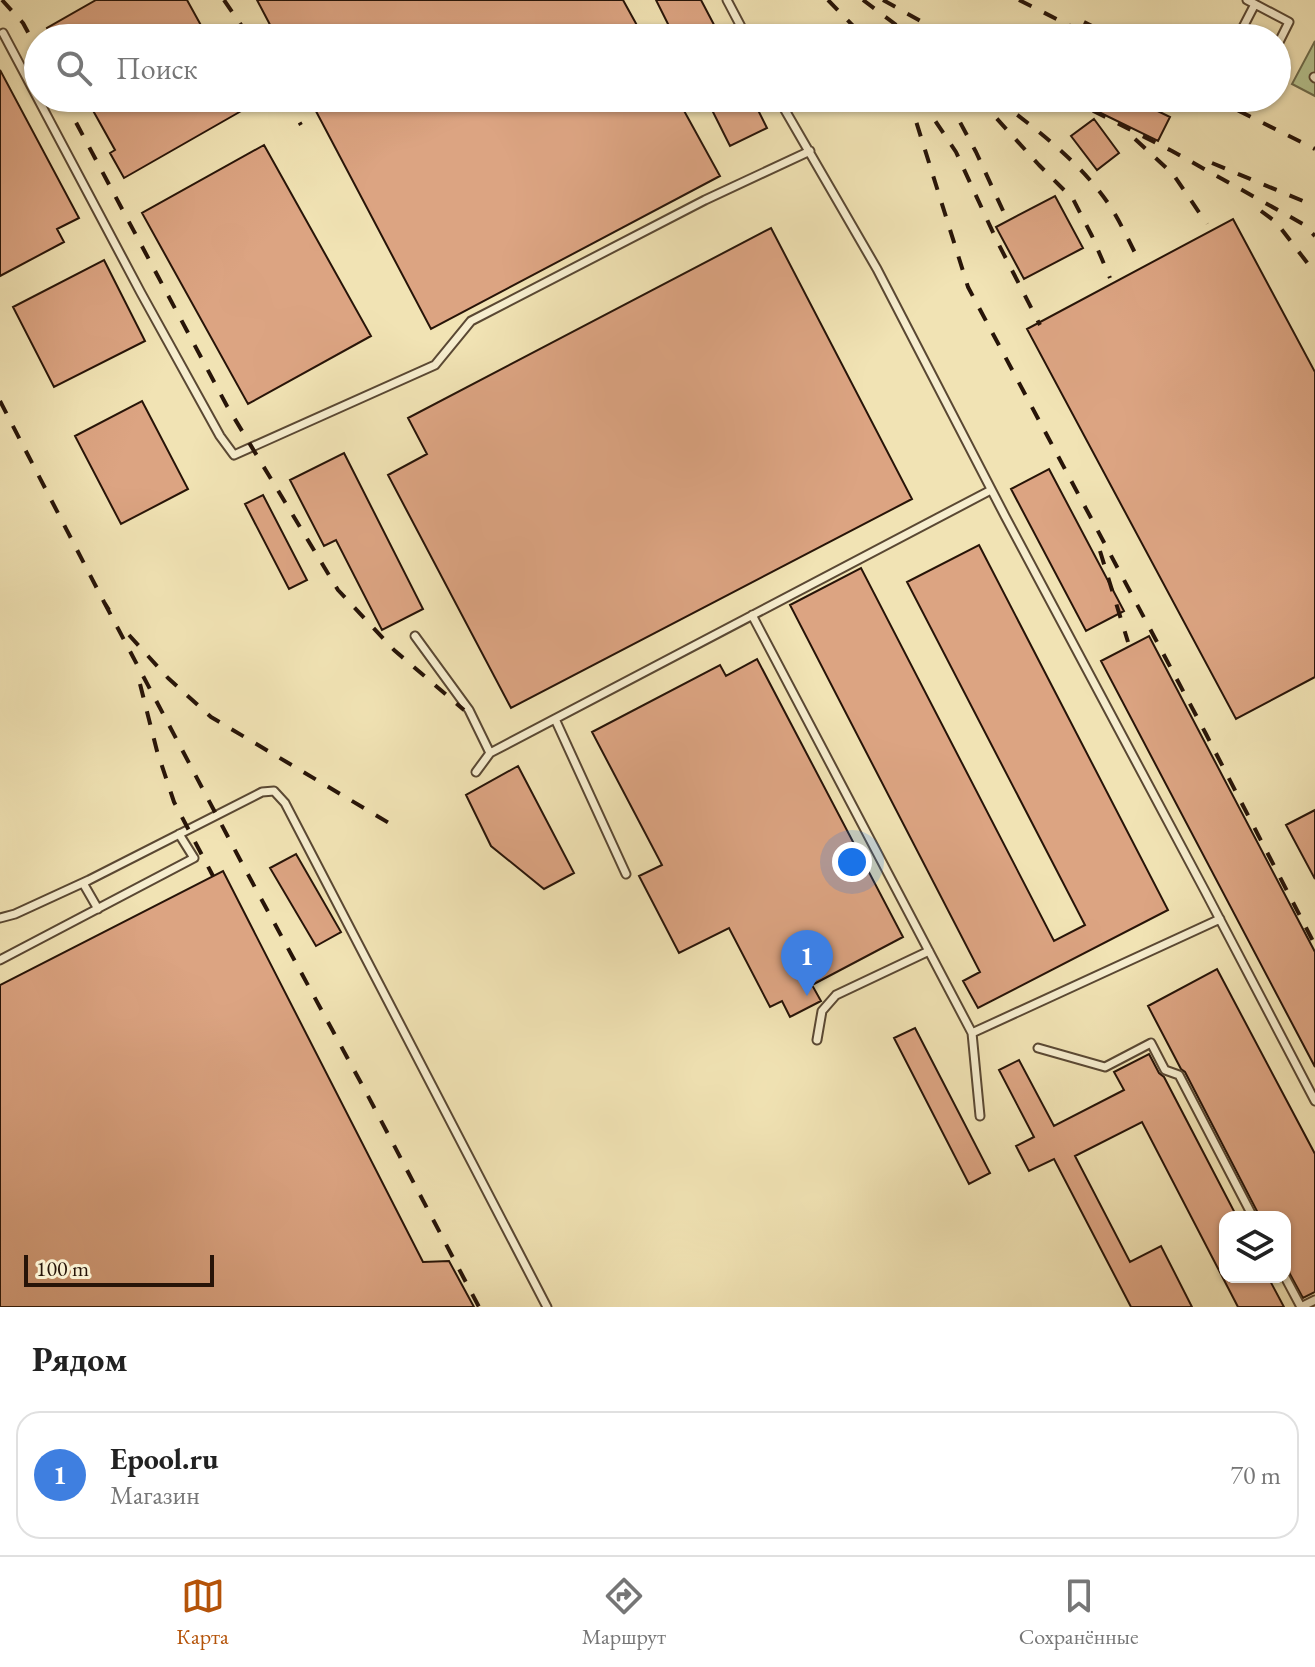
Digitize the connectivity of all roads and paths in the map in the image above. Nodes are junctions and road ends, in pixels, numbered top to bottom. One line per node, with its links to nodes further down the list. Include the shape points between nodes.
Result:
1 (727, 0): 3 (lane)
2 (1251, 2): 4 (lane); 5 (lane)
3 (740, 24)
4 (1243, 24)
5 (1288, 24)
6 (3, 33): 7 (lane)
7 (24, 73)
8 (45, 112): 10 (lane, via 234,455 435,365 471,321)
9 (785, 112): 10 (lane)
10 (810, 151): 11 (lane)
11 (991, 490): 12 (lane); 22 (lane)
12 (752, 615): 14 (lane); 23 (lane)
13 (415, 636): 15 (lane, via 469,710)
14 (555, 719): 15 (lane); 18 (lane)
15 (490, 753): 16 (lane)
16 (476, 772)
17 (179, 834): 19 (lane); 20 (lane, via 194,858); 33 (lane, via 262,792 274,791 285,803)
18 (626, 874)
19 (83, 883): 20 (lane); 21 (lane)
20 (98, 909): 24 (lane)
21 (0, 918)
22 (1220, 919): 25 (lane); 28 (lane)
23 (929, 951): 25 (lane); 26 (lane, via 836,995 822,1011)
24 (0, 960)
25 (972, 1033): 29 (lane)
26 (817, 1040)
27 (1038, 1048): 30 (lane, via 1105,1067 1151,1043 1165,1070 1179,1075)
28 (1315, 1101)
29 (980, 1116)
30 (1250, 1211)
31 (1288, 1283): 34 (lane)
32 (1315, 1300): 34 (lane)
33 (547, 1307)
34 (1301, 1307)

